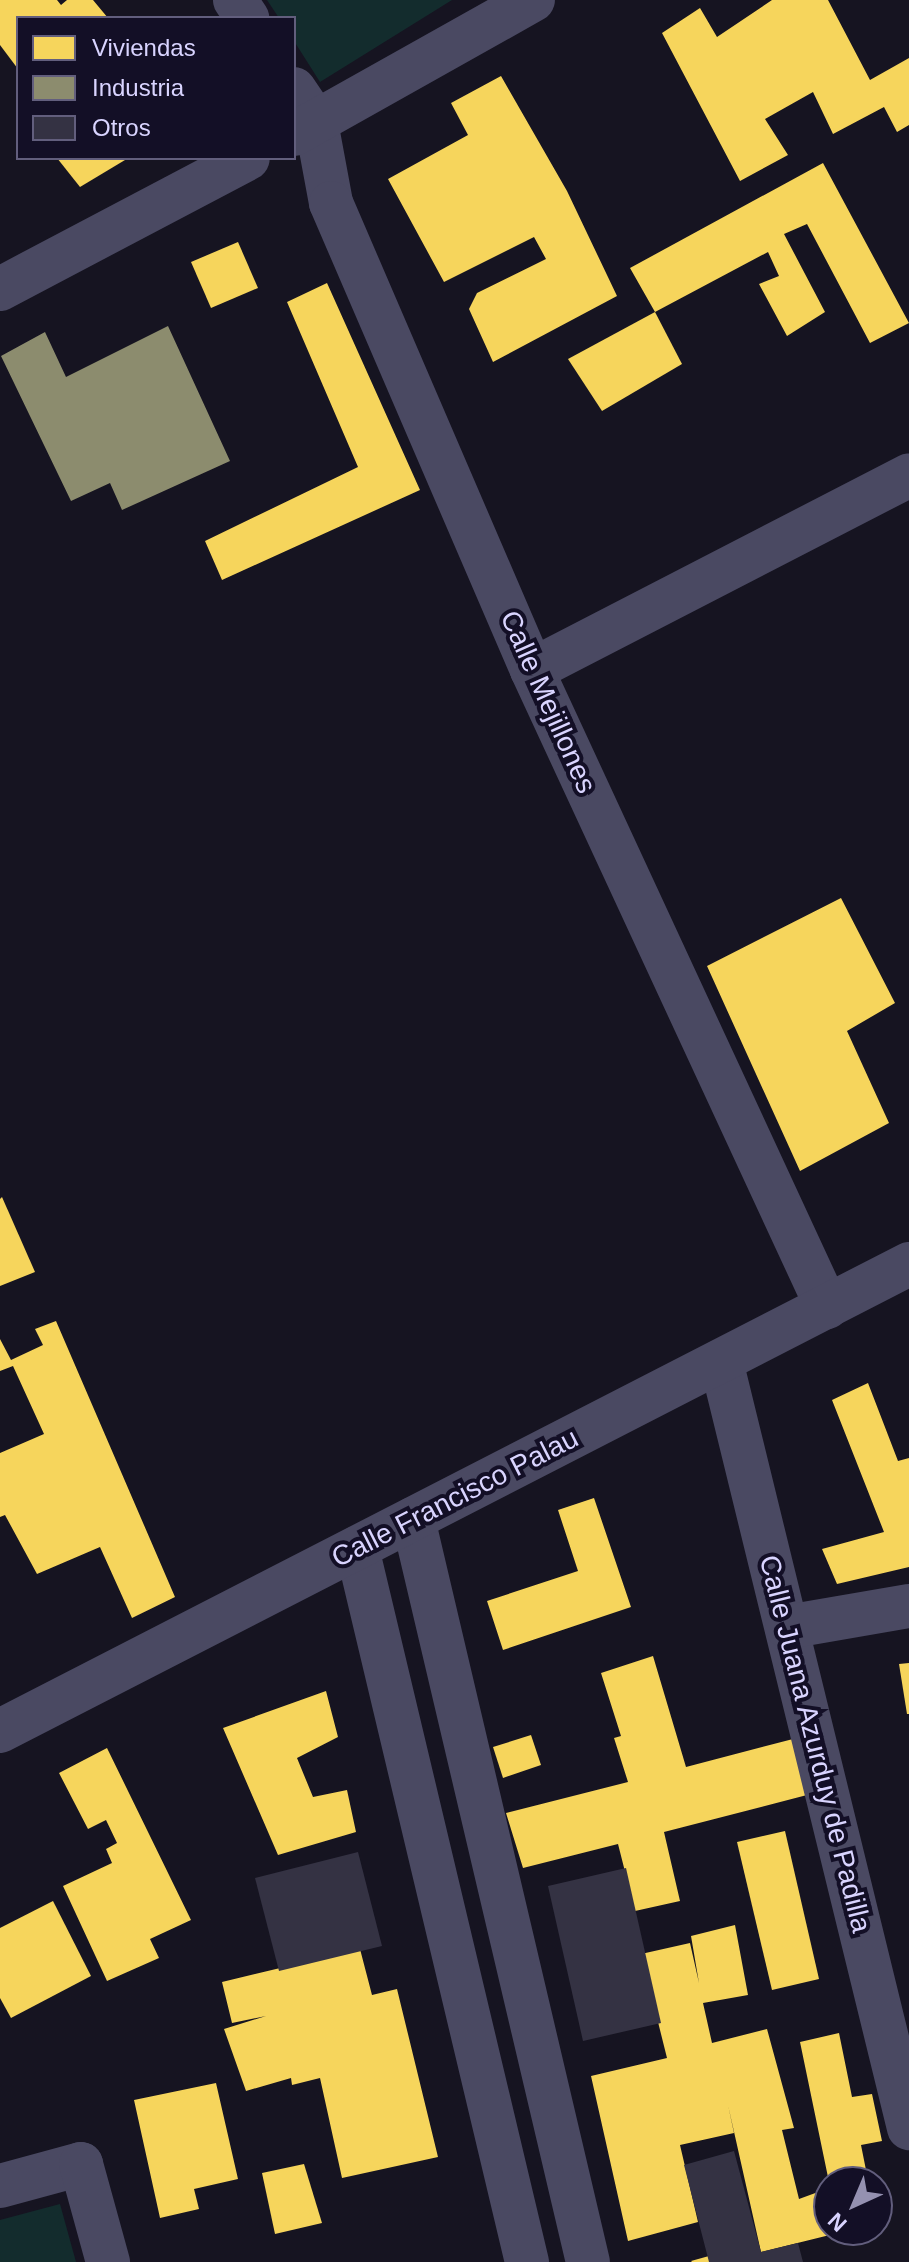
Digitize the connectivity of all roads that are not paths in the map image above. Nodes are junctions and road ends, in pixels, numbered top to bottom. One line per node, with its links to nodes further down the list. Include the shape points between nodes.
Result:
1 (533, 0): 2 (street)
2 (301, 115): 6 (street, Calle Mejillones, via 331,203)
3 (244, 160): 4 (street)
4 (0, 289)
5 (909, 475): 6 (street)
6 (532, 670): 8 (street, Calle Mejillones)
7 (909, 1264): 8 (street, Calle Francisco Palau)
8 (827, 1307): 9 (street, Calle Francisco Palau)
9 (721, 1361): 10 (street, Calle Francisco Palau); 13 (street, Calle Juana Azurduy de Padilla)
10 (413, 1519): 11 (street, Calle Francisco Palau); 20 (street)
11 (357, 1548): 14 (street, Calle Francisco Palau); 19 (street)
12 (909, 1606): 13 (street)
13 (787, 1627): 15 (street, Calle Juana Azurduy de Padilla)
14 (0, 1731)
15 (895, 2012): 16 (street, Calle Juana Azurduy de Padilla)
16 (909, 2128)
17 (0, 2186): 18 (street, via 81,2164)
18 (108, 2262)
19 (527, 2262)
20 (588, 2262)

